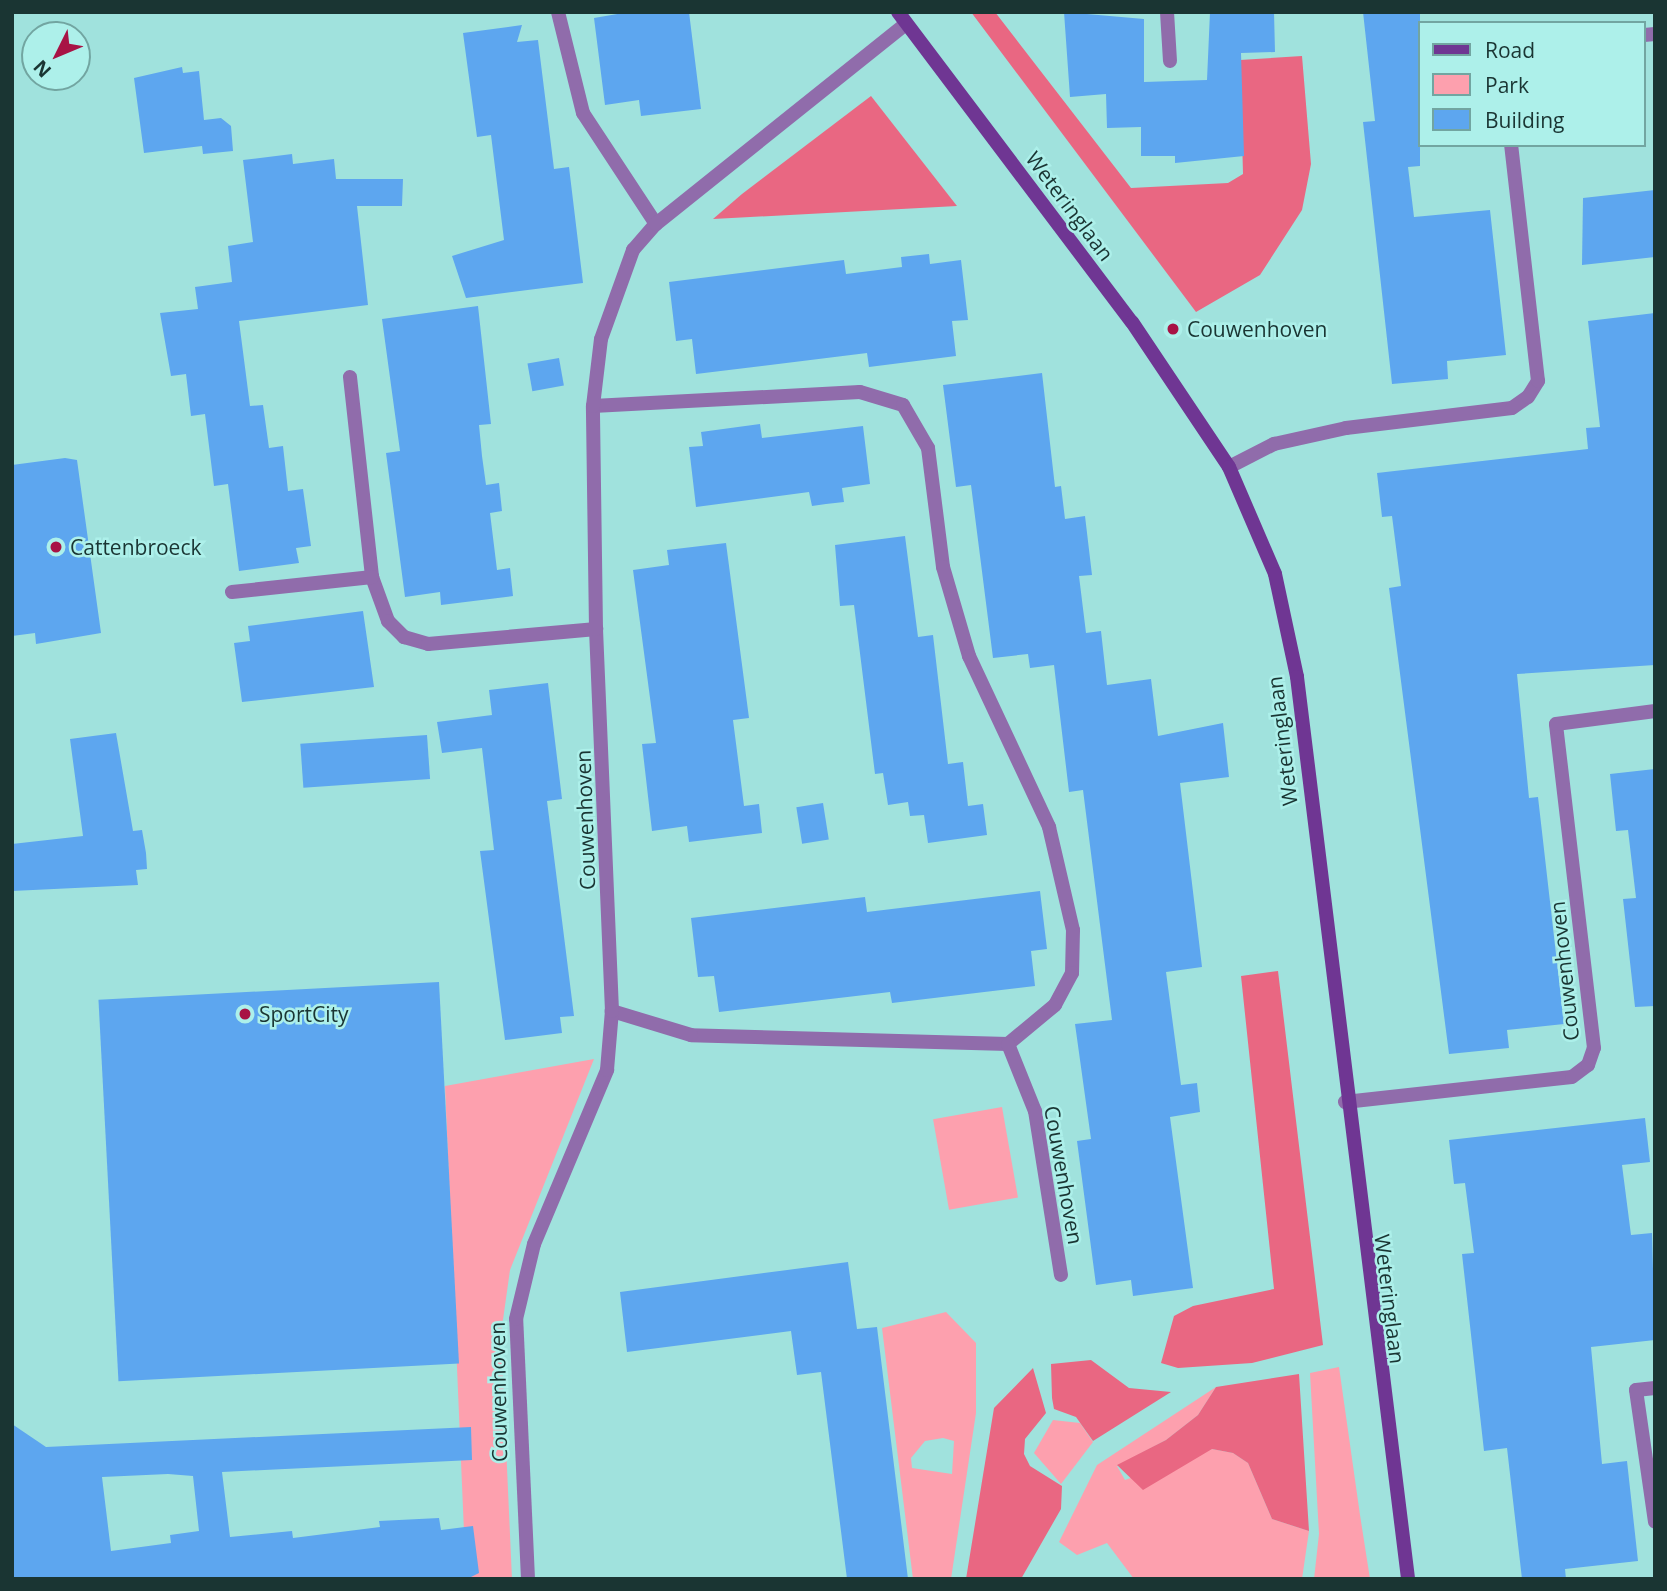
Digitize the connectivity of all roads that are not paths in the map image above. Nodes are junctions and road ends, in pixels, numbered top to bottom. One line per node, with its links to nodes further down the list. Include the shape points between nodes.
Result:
1 (558, 12): 6 (street, via 583,113)
2 (1167, 12): 4 (street)
3 (902, 18): 6 (street, Couwenhoven); 9 (street, Weteringlaan, via 1132,322)
4 (1170, 61)
5 (1511, 147): 9 (street, via 1538,381 1528,397 1512,408 1286,442)
6 (656, 224): 8 (street, Couwenhoven, via 633,250 619,282 601,339)
7 (350, 377): 10 (street)
8 (593, 406): 12 (street, Couwenhoven); 15 (street, via 860,392 903,405 928,448 943,567 969,656 1049,827 1069,892 1072,973 1055,1005)
9 (1229, 467): 16 (street, Weteringlaan, via 1275,574 1297,677)
10 (372, 577): 11 (street); 12 (street, via 388,621 404,636 428,643)
11 (232, 592)
12 (596, 629): 14 (street, Couwenhoven)
13 (1655, 711): 16 (street, Couwenhoven, via 1556,724 1594,1048 1588,1065 1572,1077)
14 (612, 1011): 15 (street, via 691,1035); 20 (street, Couwenhoven, via 607,1070 534,1244 516,1319)
15 (1007, 1044): 17 (street, Couwenhoven, via 1035,1111)
16 (1345, 1102): 21 (street, Weteringlaan)
17 (1060, 1275)
18 (1655, 1388): 19 (street, via 1636,1390)
19 (1655, 1522)
20 (528, 1579)
21 (1408, 1579)

